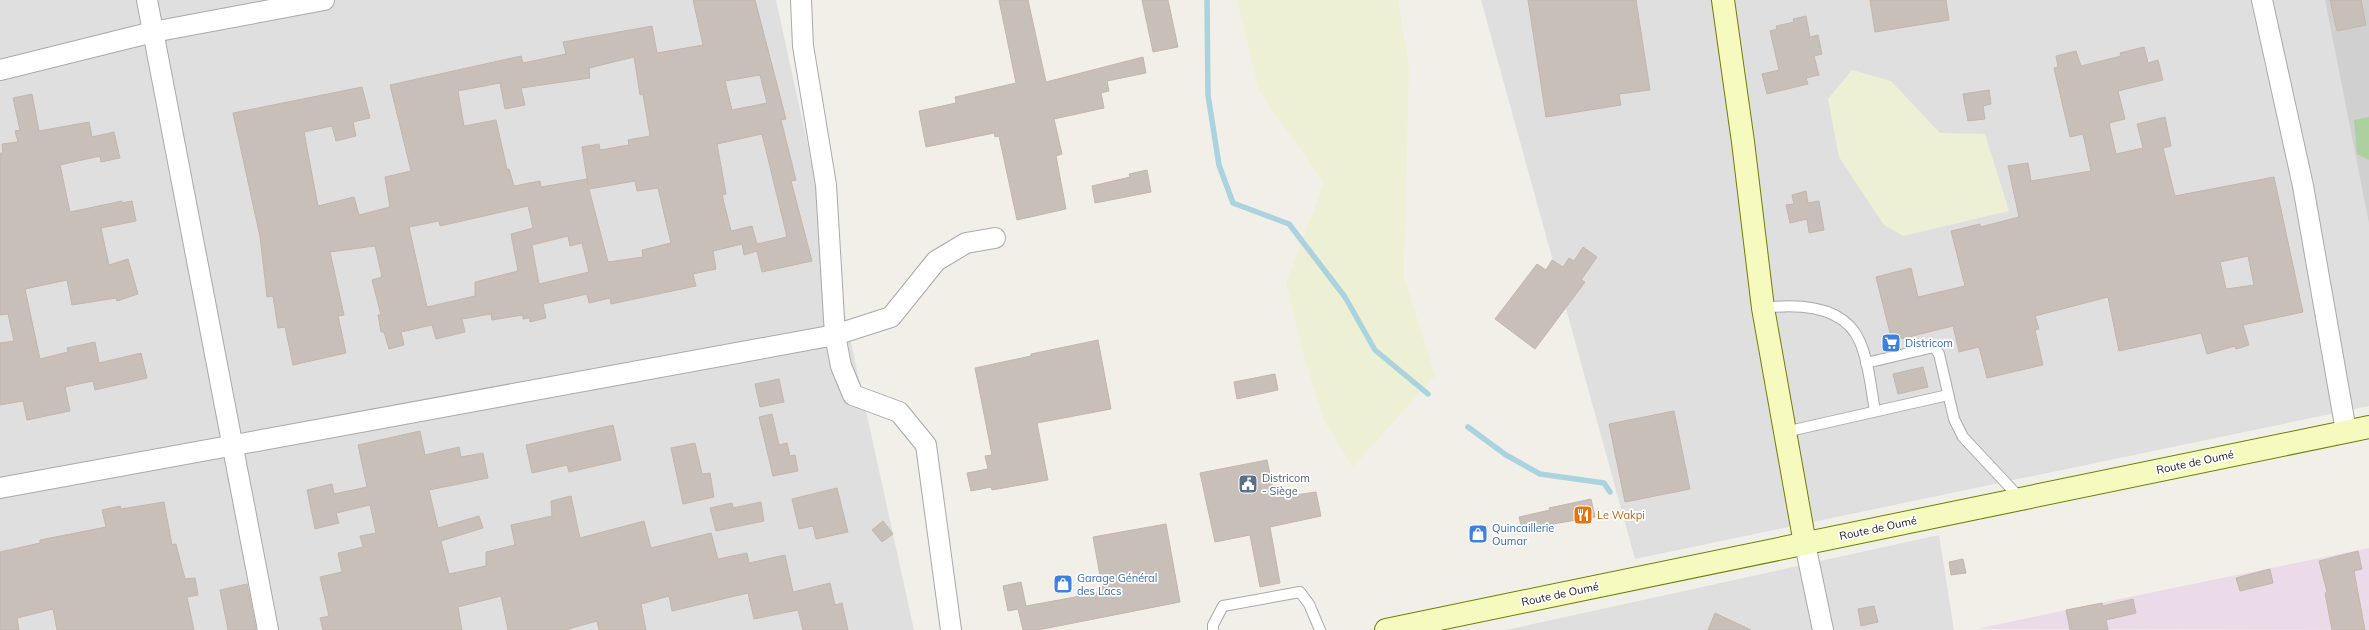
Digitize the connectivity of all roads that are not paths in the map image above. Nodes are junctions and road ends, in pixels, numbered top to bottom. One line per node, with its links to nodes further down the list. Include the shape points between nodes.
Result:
1 (147, 0): 6 (street)
2 (324, 0): 6 (street)
3 (801, 0): 10 (street, via 803,46 826,185)
4 (1722, 0): 9 (main road, via 1743,142)
5 (2262, 0): 15 (street, via 2303,186)
6 (153, 32): 7 (street); 17 (street)
7 (0, 70)
8 (995, 238): 10 (street, via 966,243 936,261 892,317)
9 (1763, 308): 11 (lane, via 1806,306 1835,315 1852,328 1860,342); 16 (main road)
10 (835, 335): 17 (street); 22 (street, via 841,366 853,395 899,412 926,445)
11 (1866, 363): 12 (lane, via 1934,346 1939,354); 13 (lane)
12 (1948, 395): 13 (lane); 19 (lane, via 1954,419 1963,437)
13 (1875, 411): 16 (lane)
14 (2369, 427): 15 (main road, Route de Oumé)
15 (2346, 431): 19 (main road, Route de Oumé)
16 (1785, 432): 20 (main road)
17 (233, 445): 18 (street); 21 (street)
18 (0, 488)
19 (2020, 498): 20 (main road, Route de Oumé)
20 (1805, 544): 25 (main road, Route de Oumé); 26 (street)
21 (268, 630)
22 (951, 630)
23 (1213, 630): 24 (lane, via 1223,606 1300,592 1309,604)
24 (1320, 630)
25 (1386, 630)
26 (1822, 630)

